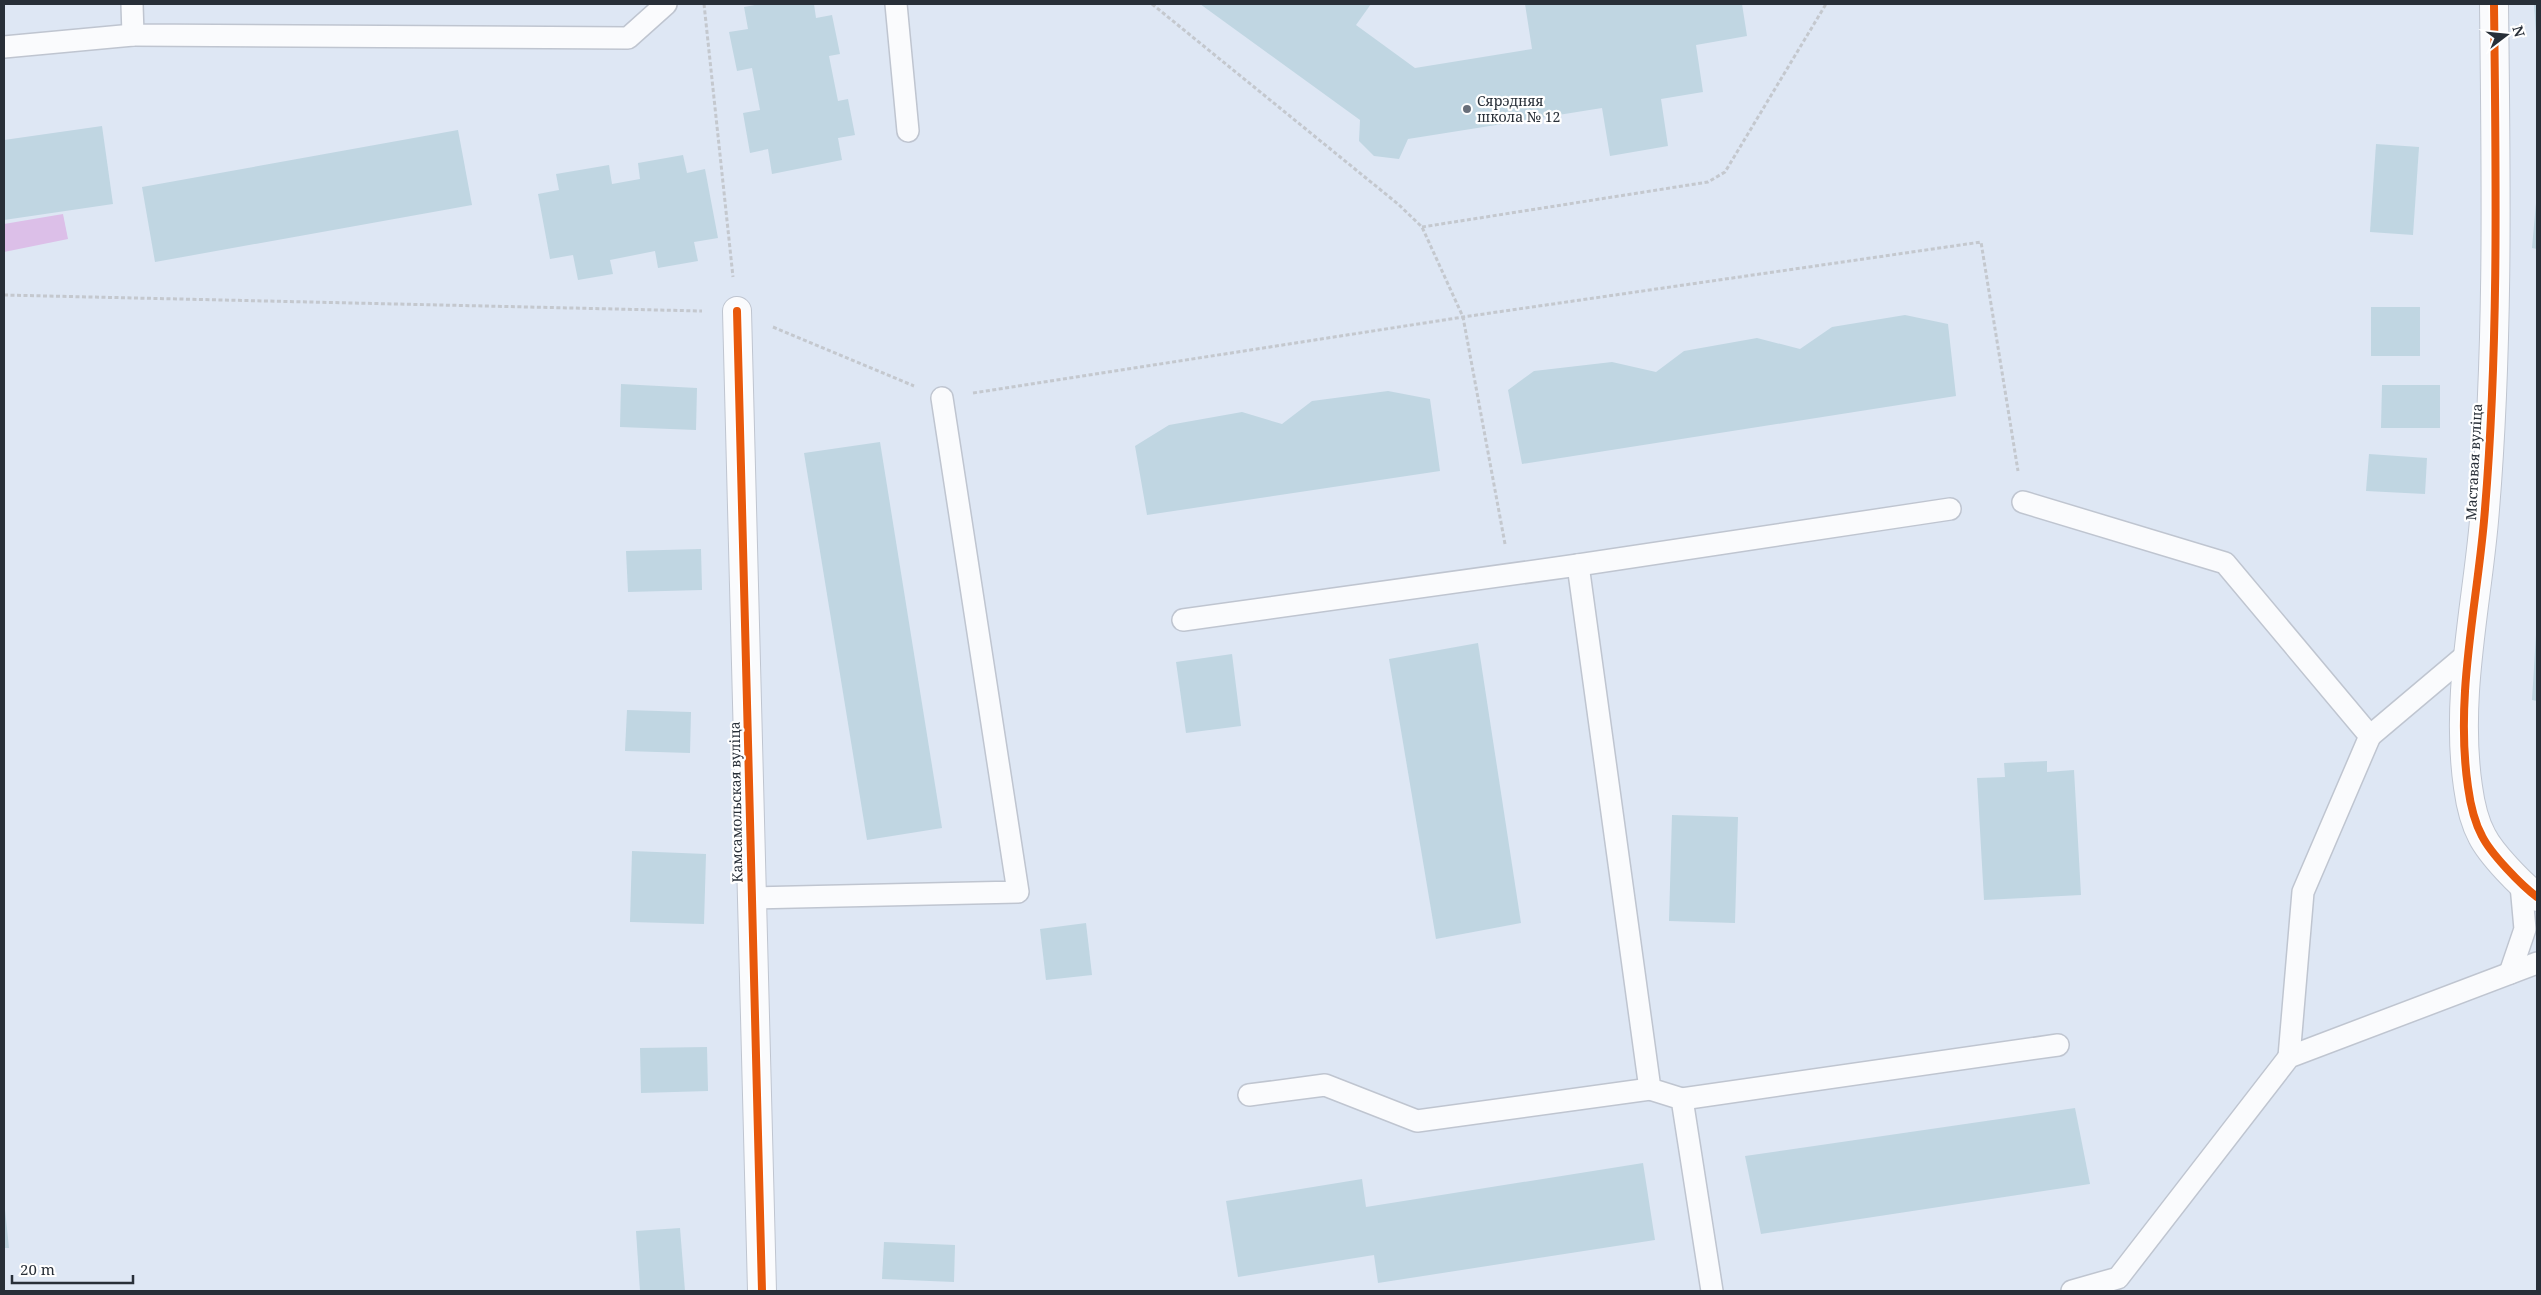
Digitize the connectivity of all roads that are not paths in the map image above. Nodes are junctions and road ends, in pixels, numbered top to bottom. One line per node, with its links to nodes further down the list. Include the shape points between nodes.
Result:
1 (132, 4): 5 (lane)
2 (666, 4): 5 (lane, via 628,38)
3 (896, 4): 7 (lane)
4 (2494, 4): 14 (street, Маставая вуліца, via 2496,273 2484,521)
5 (133, 35): 6 (lane)
6 (4, 47)
7 (908, 131)
8 (737, 312): 17 (street, Камсамольская вуліца)
9 (942, 398): 17 (lane, via 1018,892)
10 (2023, 502): 15 (lane, via 2225,562)
11 (1950, 509): 12 (lane)
12 (1578, 565): 13 (lane); 22 (lane)
13 (1182, 620)
14 (2466, 656): 15 (lane); 16 (street, Маставая вуліца, via 2464,751 2468,790 2482,836)
15 (2370, 736): 21 (lane, via 2303,892)
16 (2529, 891): 19 (lane, via 2525,929)
17 (750, 898): 25 (street, Камсамольская вуліца)
18 (2537, 963): 19 (lane)
19 (2510, 973): 21 (lane)
20 (2058, 1045): 24 (lane)
21 (2289, 1057): 27 (lane, via 2118,1278)
22 (1650, 1089): 23 (lane, via 1417,1121 1326,1085); 24 (lane)
23 (1249, 1095)
24 (1682, 1099): 26 (lane)
25 (762, 1291)
26 (1712, 1291)
27 (2072, 1291)

